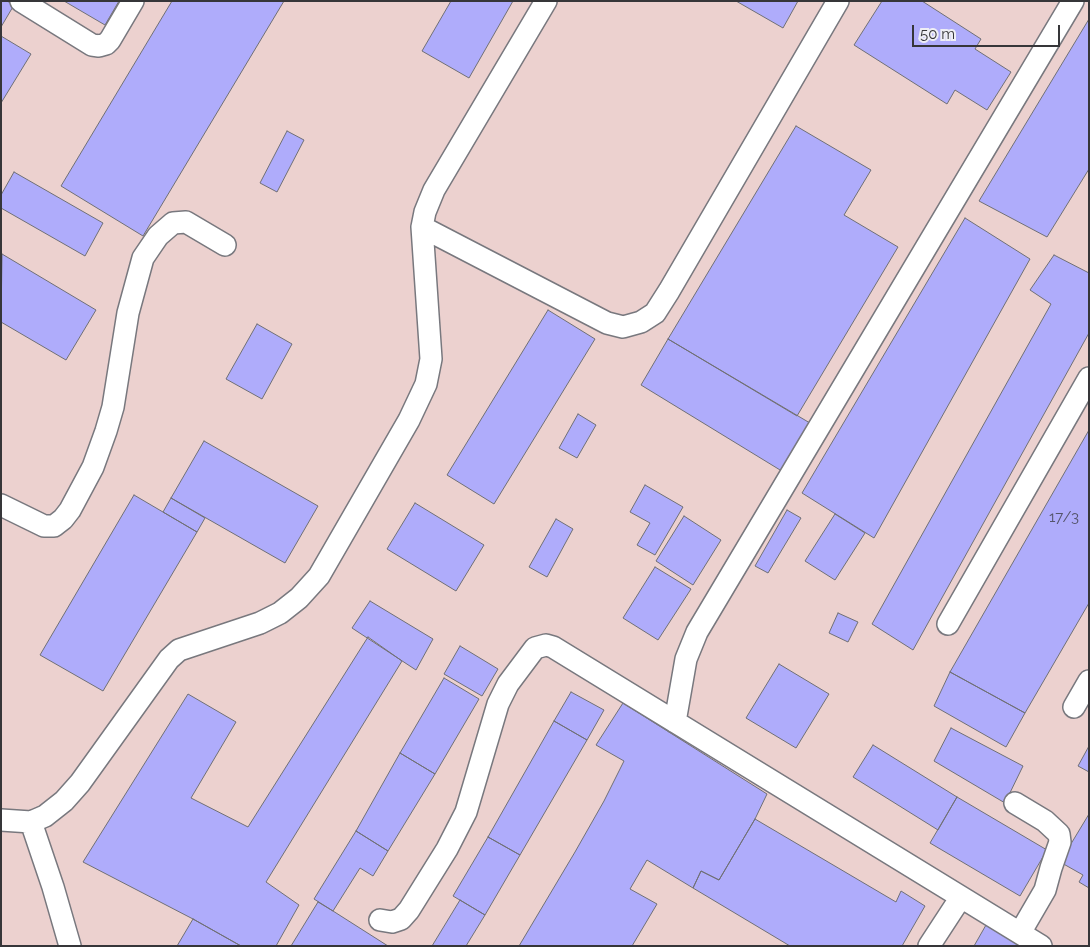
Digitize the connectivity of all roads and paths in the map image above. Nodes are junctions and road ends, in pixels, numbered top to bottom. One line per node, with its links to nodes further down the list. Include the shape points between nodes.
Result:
1 (21, 1): 2 (lane, via 92,45 99,46 110,40)
2 (133, 1)
3 (546, 1): 6 (lane, via 434,190 424,212)
4 (838, 1): 6 (lane, via 669,291 655,313 641,322 623,327 608,324)
5 (1073, 1): 13 (lane, via 697,632 686,659)
6 (422, 227): 16 (lane, via 431,359 426,384 409,420 319,576 280,613 240,631 179,650 168,658 80,783 58,806)
7 (225, 245): 9 (lane, via 186,222 173,223 158,236 144,258 128,313 106,431 93,467 70,510 54,526 44,526)
8 (1089, 378): 10 (lane)
9 (1, 505)
10 (948, 624)
11 (1089, 681): 12 (lane)
12 (1074, 707)
13 (675, 722): 17 (lane); 18 (lane, via 553,647 536,648 508,684 498,704 466,812 448,849 405,915 392,922)
14 (1015, 803): 19 (lane, via 1045,821 1058,834 1060,842 1046,890)
15 (1, 820): 16 (lane)
16 (31, 822): 20 (lane)
17 (961, 897): 19 (lane); 21 (lane)
18 (380, 920)
19 (1020, 933): 22 (lane)
20 (70, 946)
21 (929, 946)
22 (1041, 946)

